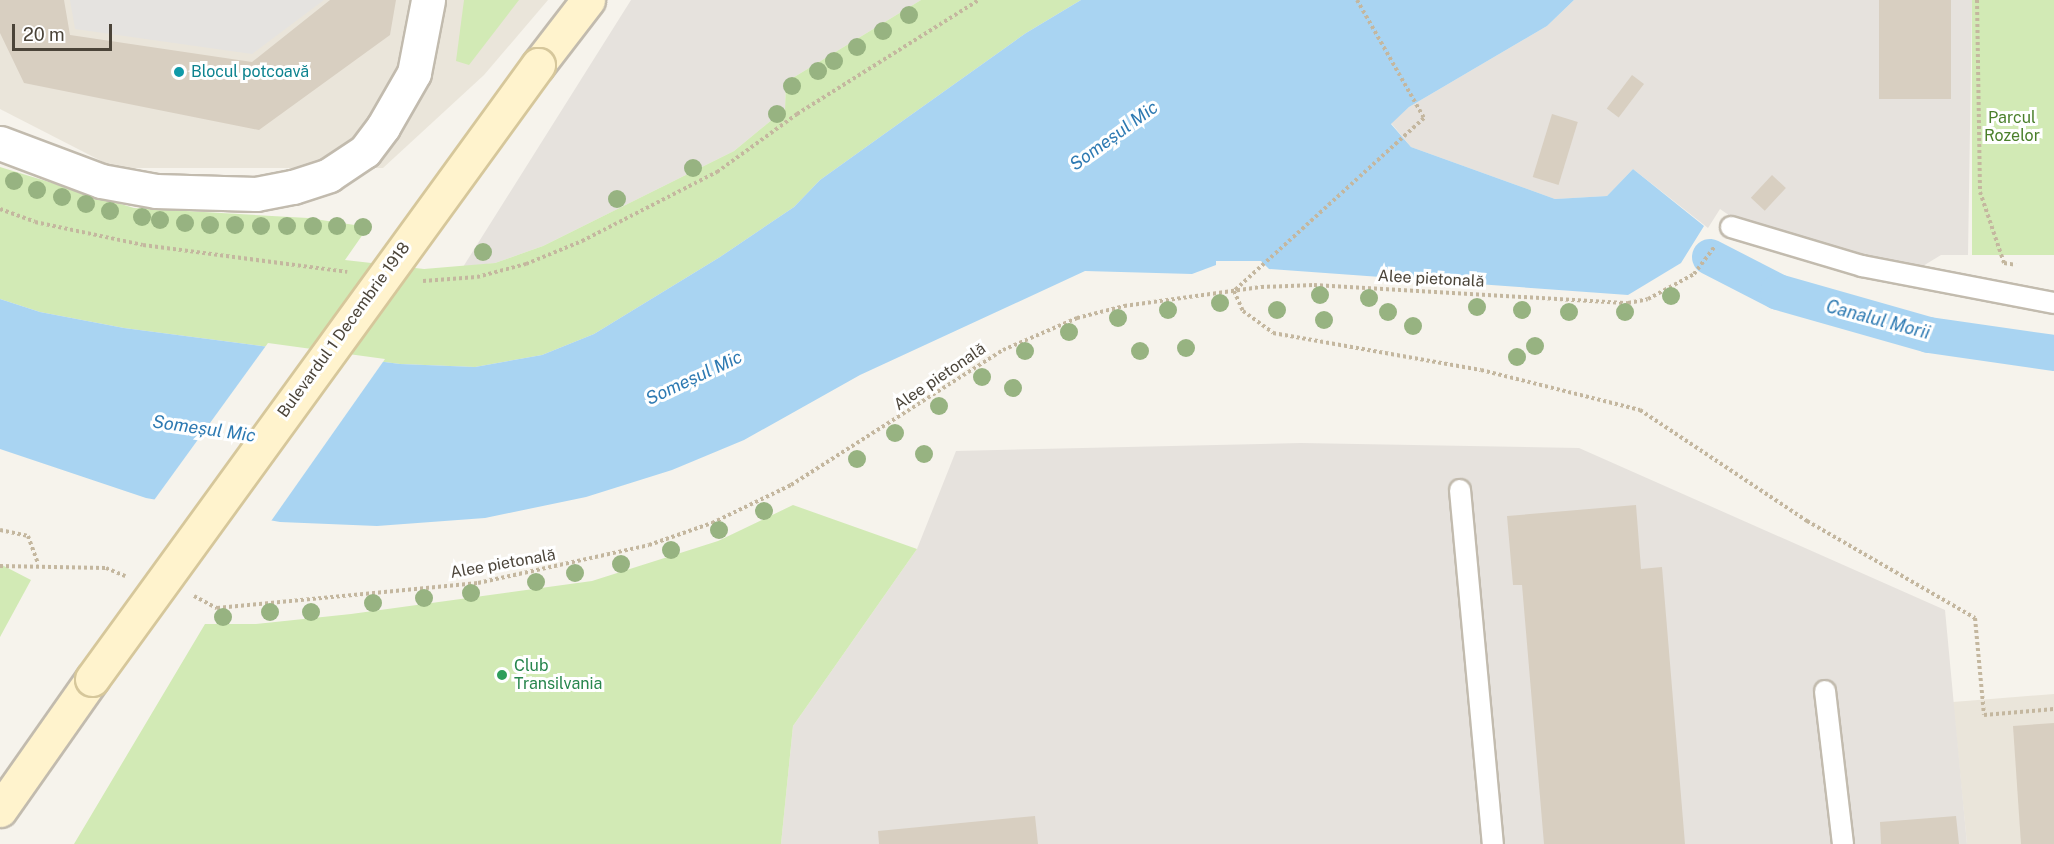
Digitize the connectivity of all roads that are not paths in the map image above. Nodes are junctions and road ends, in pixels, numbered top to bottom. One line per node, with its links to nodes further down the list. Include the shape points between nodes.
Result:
1 (428, 0): 3 (street, via 414,73 365,151 329,175 256,194 156,191 101,181)
2 (588, 0): 8 (main road, Bulevardul 1 Decembrie 1918, bridge)
3 (0, 143)
4 (1726, 231): 5 (lane, via 1862,267)
5 (2054, 303)
6 (1460, 490): 9 (lane)
7 (1825, 691): 10 (lane)
8 (0, 810)
9 (1493, 844)
10 (1843, 844)

